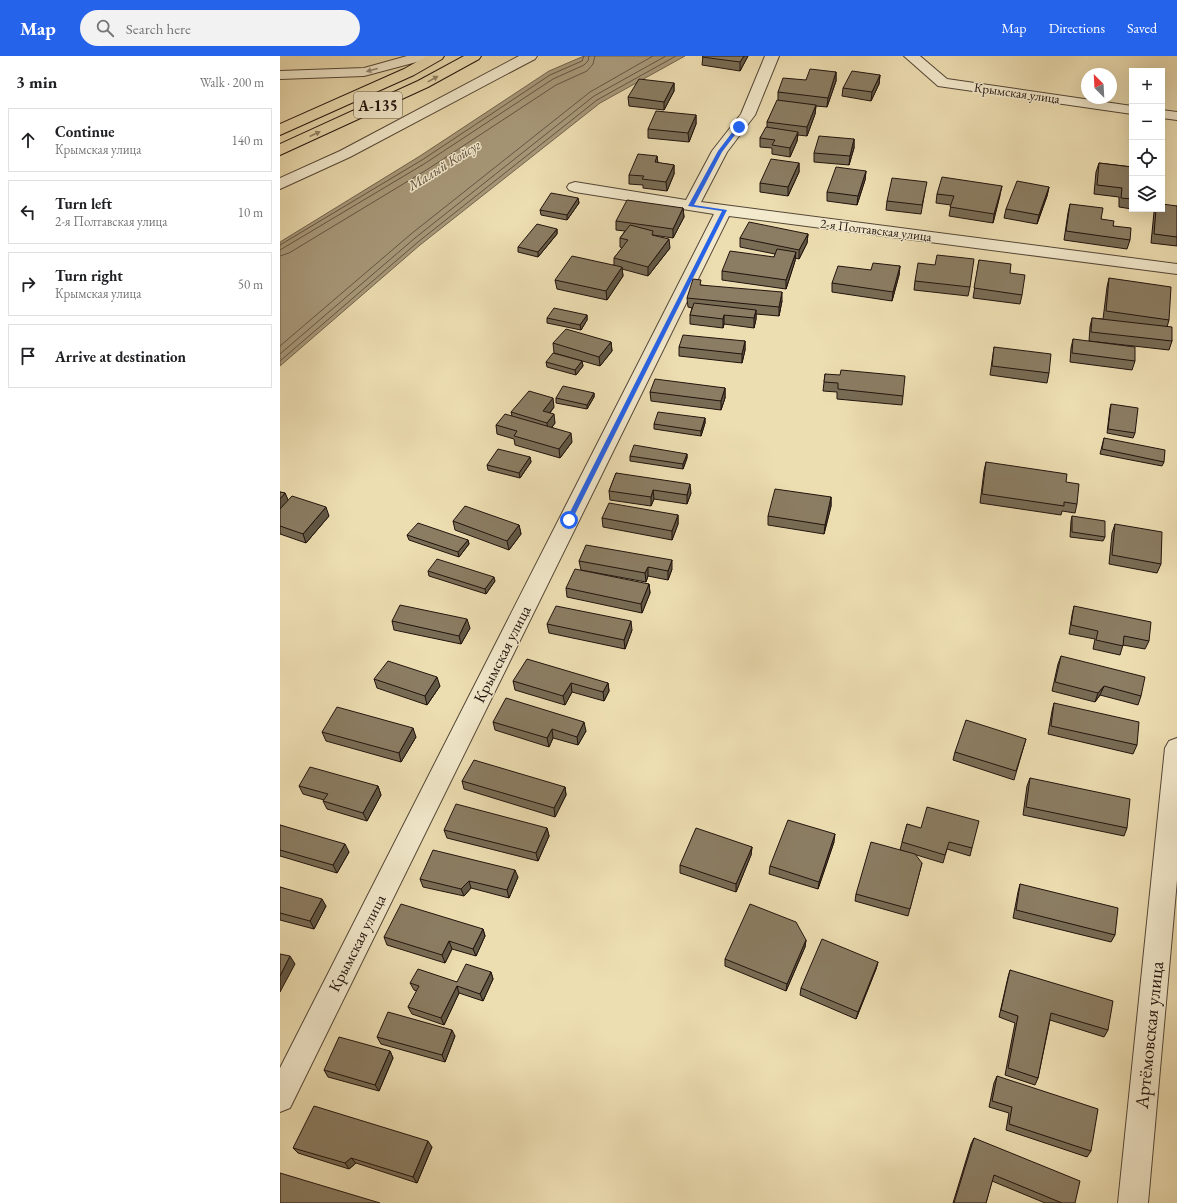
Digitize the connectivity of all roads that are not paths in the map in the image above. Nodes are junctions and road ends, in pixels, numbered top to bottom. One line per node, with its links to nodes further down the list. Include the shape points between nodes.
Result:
1 (423, 56): 7 (street, one-way to 7, via 364,72)
2 (437, 56): 11 (highway, А-135, via 409,72)
3 (474, 56): 12 (highway, А-135, one-way to 3, via 423,84)
4 (530, 56): 13 (street, via 345,154)
5 (772, 56): 15 (street, via 748,115 720,151)
6 (912, 56): 8 (street, Крымская улица, via 943,83)
7 (280, 75)
8 (1129, 110)
9 (1165, 114): 10 (street)
10 (1177, 116)
11 (280, 130)
12 (280, 150)
13 (280, 184)
14 (575, 187): 15 (street, 2-я Полтавская улица)
15 (691, 206): 16 (street, 2-я Полтавская улица)
16 (724, 210): 17 (street, 2-я Полтавская улица); 19 (street, Крымская улица)
17 (1177, 269)
18 (1177, 748): 20 (street, Артёмовская улица)
19 (280, 1098)
20 (1133, 1203)

